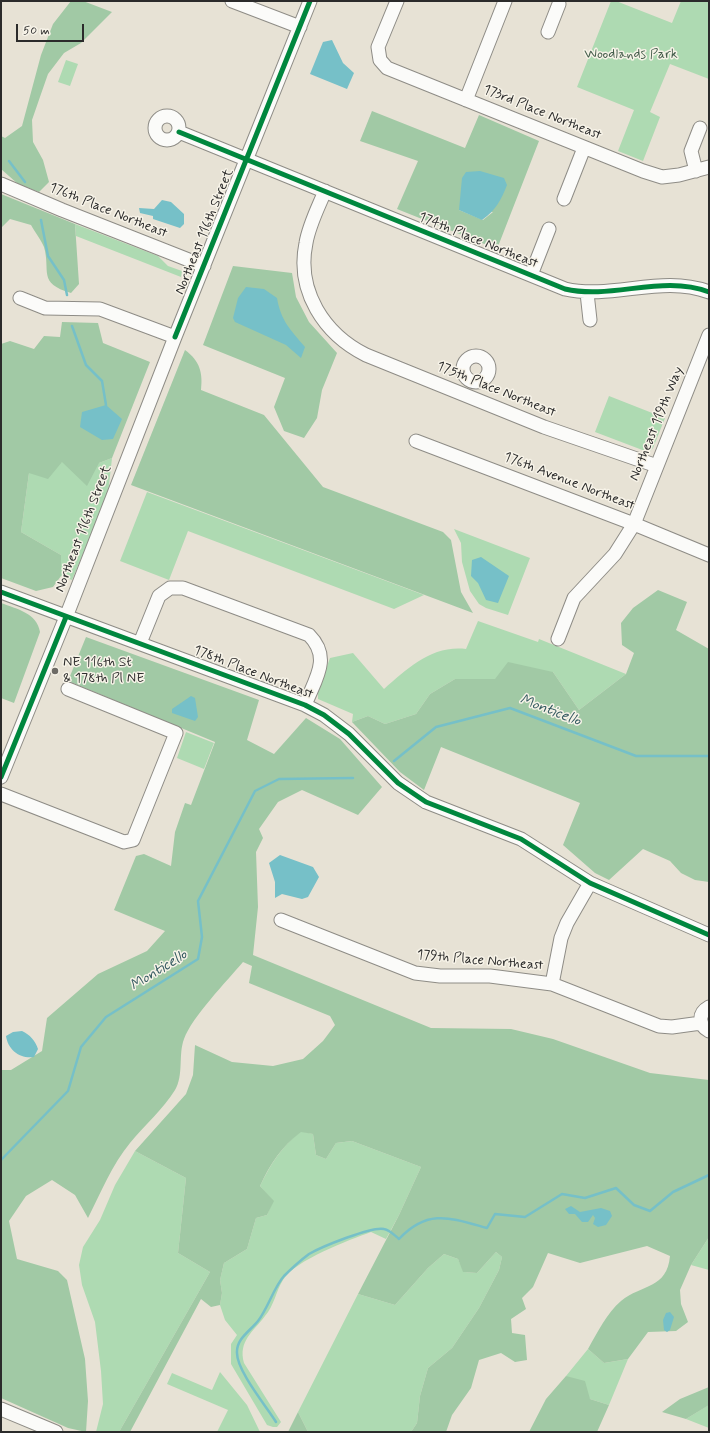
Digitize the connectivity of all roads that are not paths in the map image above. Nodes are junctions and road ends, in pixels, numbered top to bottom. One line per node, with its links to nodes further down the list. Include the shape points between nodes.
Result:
1 (232, 1): 6 (street)
2 (310, 1): 6 (street, Northeast 116th Street)
3 (397, 1): 8 (street, 173rd Place Northeast, via 378,47 380,60 387,68)
4 (505, 1): 8 (street)
5 (557, 2): 7 (street)
6 (300, 27): 12 (street, Northeast 116th Street)
7 (548, 32)
8 (466, 100): 11 (street, 173rd Place Northeast)
9 (700, 128): 14 (street, via 692,151)
10 (179, 132): 12 (street, 174th Place Northeast)
11 (584, 148): 14 (street, 173rd Place Northeast, via 643,172 662,176); 17 (street)
12 (247, 159): 16 (street, 174th Place Northeast); 19 (street, Northeast 116th Street)
13 (709, 166): 14 (street, 173rd Place Northeast)
14 (696, 171)
15 (1, 184): 19 (street, 176th Place Northeast)
16 (325, 192): 20 (street, 174th Place Northeast); 28 (street, 175th Place Northeast, via 308,231 305,245 304,270 310,297 318,314 342,342 366,355)
17 (564, 199)
18 (549, 229): 20 (street)
19 (204, 266): 26 (street, Northeast 116th Street)
20 (531, 275): 22 (street, 174th Place Northeast, via 565,289)
21 (709, 292): 22 (street, 174th Place Northeast, via 694,286 672,284)
22 (587, 293): 24 (street)
23 (20, 298): 26 (street, via 45,308 100,309)
24 (590, 320)
25 (709, 335): 30 (street, Northeast 119th Way)
26 (175, 338): 34 (street, Northeast 116th Street)
27 (470, 381): 28 (street)
28 (464, 394): 30 (street, 175th Place Northeast, via 544,427)
29 (416, 441): 31 (street, 176th Avenue Northeast)
30 (657, 466): 31 (street, Northeast 119th Way)
31 (634, 524): 32 (street, 176th Avenue Northeast); 35 (street, Northeast 119th Way, via 616,554 574,598)
32 (709, 555)
33 (1, 592): 34 (street, 178th Place Northeast)
34 (66, 617): 36 (street, 178th Place Northeast); 39 (street, Northeast 116th Street)
35 (558, 639)
36 (140, 643): 38 (street, 178th Place Northeast); 38 (street, via 159,596 170,588 183,588 309,635 317,643 322,660)
37 (68, 688): 40 (street, via 176,733 133,840 124,842)
38 (305, 704): 41 (street, 178th Place Northeast, via 349,734 398,783 426,802 521,839)
39 (1, 777)
40 (1, 794)
41 (590, 883): 43 (street, 178th Place Northeast); 44 (street, via 561,938)
42 (281, 920): 44 (street, 179th Place Northeast, via 415,973 490,976)
43 (709, 935)
44 (552, 984): 46 (street, 179th Place Northeast, via 659,1026)
45 (709, 1007): 46 (street, 179th Place Northeast, via 702,1013)
46 (705, 1027)
47 (1, 1409): 48 (street)
48 (42, 1429): 49 (street)
49 (56, 1432)

